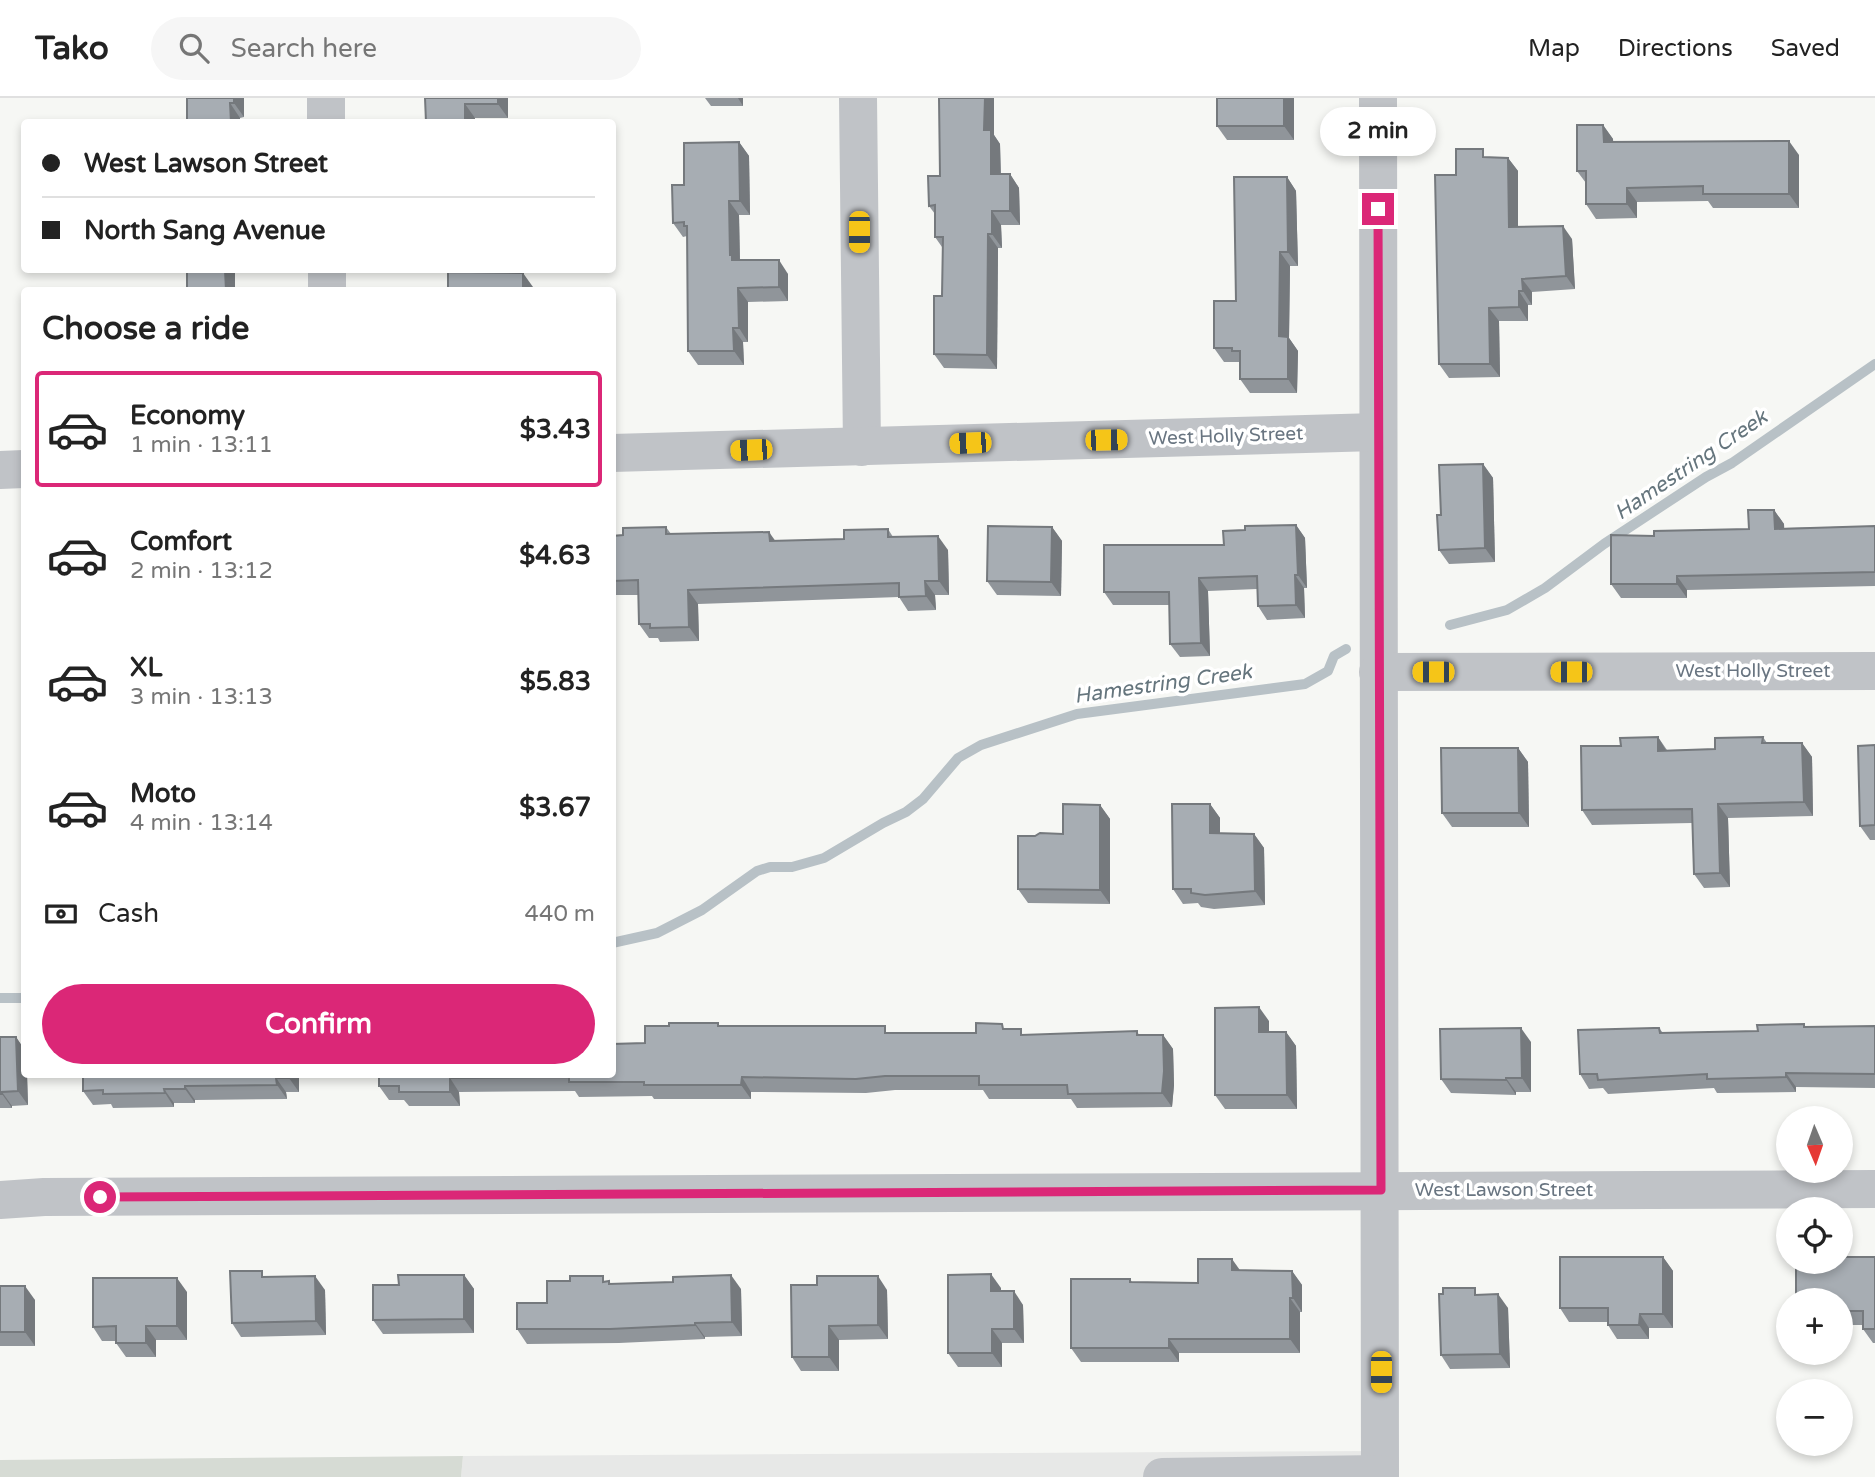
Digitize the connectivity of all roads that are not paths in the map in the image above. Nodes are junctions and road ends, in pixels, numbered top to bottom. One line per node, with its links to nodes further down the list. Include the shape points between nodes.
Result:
1 (326, 98): 4 (street)
2 (858, 98): 6 (street)
3 (1378, 98): 5 (street)
4 (326, 119)
5 (1377, 432): 6 (street, West Holly Street); 11 (street)
6 (862, 447): 7 (street, West Holly Street)
7 (616, 453)
8 (21, 469): 9 (street)
9 (0, 470)
10 (1875, 671): 11 (street, West Holly Street)
11 (1378, 672): 13 (street)
12 (1875, 1189): 13 (street, West Lawson Street)
13 (1381, 1190): 14 (street, West Lawson Street); 15 (street)
14 (0, 1200)
15 (1380, 1475): 16 (street)
16 (1162, 1477)

